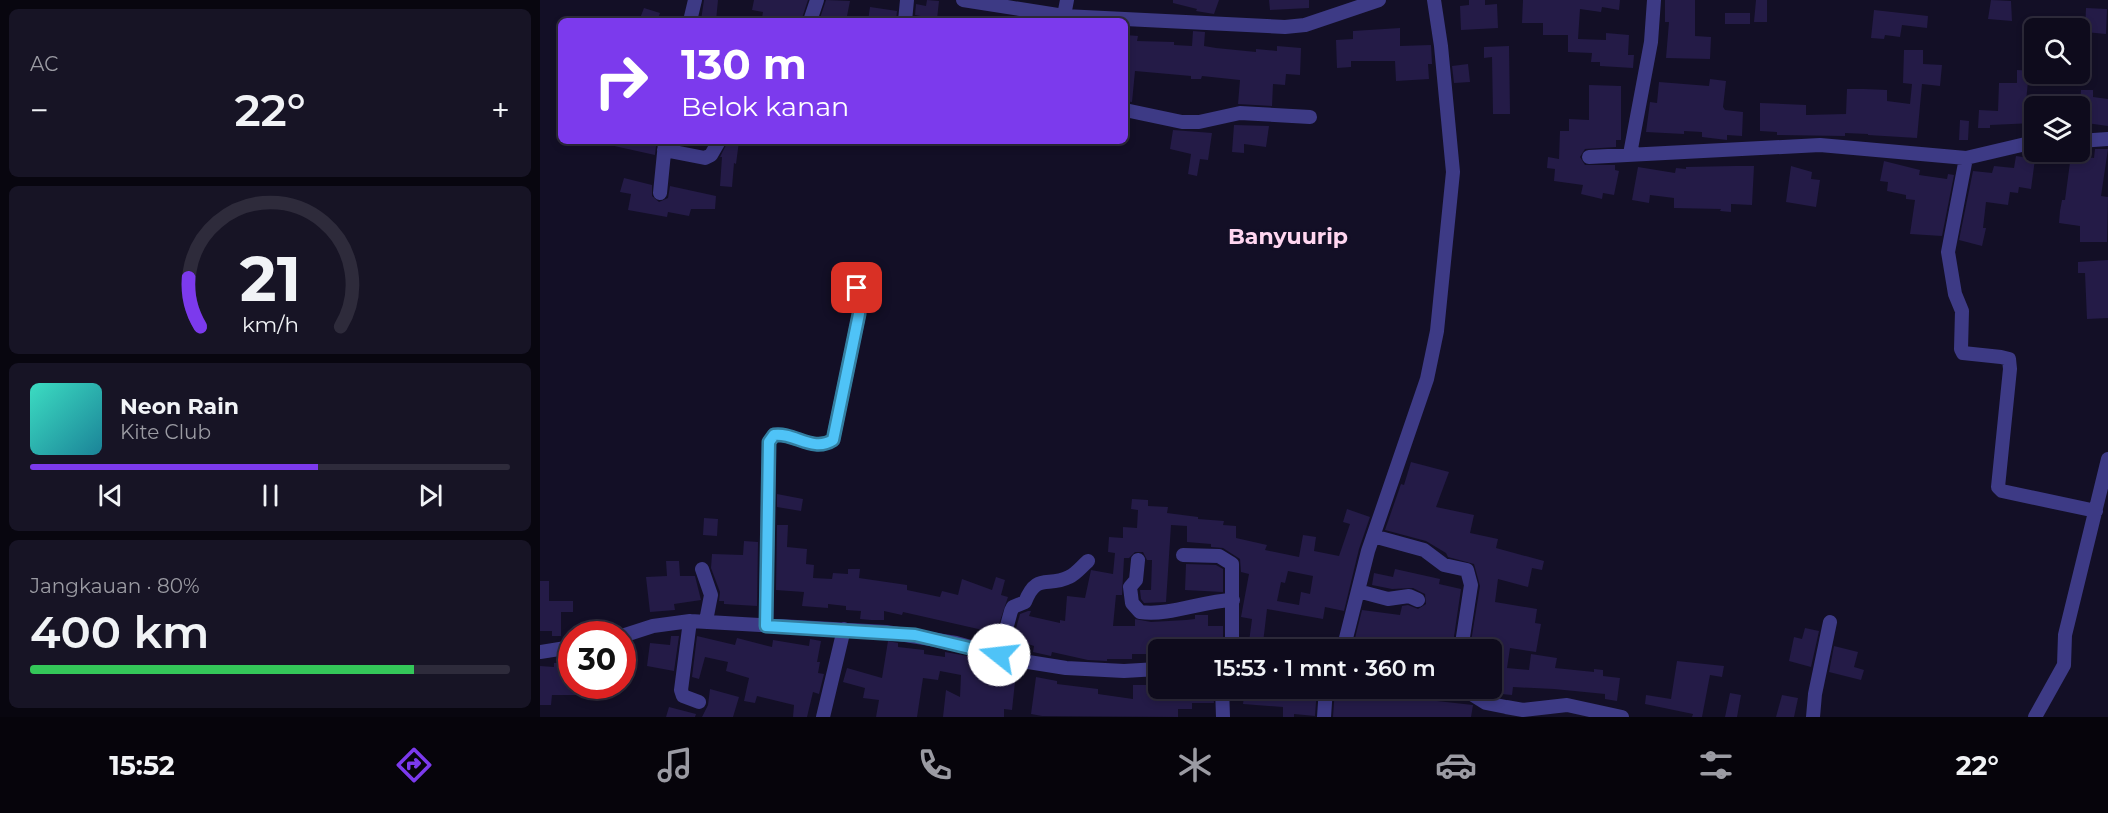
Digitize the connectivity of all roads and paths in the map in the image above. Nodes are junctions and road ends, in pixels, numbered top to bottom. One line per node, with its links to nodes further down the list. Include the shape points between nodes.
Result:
1 (695, 0): 9 (street)
2 (817, 0): 10 (street)
3 (907, 0): 11 (street)
4 (963, 0): 12 (street)
5 (1067, 0): 12 (street)
6 (1379, 0): 13 (street, via 1305,25 1285,27)
7 (1434, 0): 28 (street, via 1453,172 1443,281 1427,379)
8 (1654, 0): 21 (street, via 1651,42)
9 (691, 18)
10 (811, 18)
11 (904, 18)
12 (1064, 18)
13 (1128, 21)
14 (1128, 111): 15 (street, via 1182,122 1240,113)
15 (1310, 117)
16 (2108, 140): 17 (street)
17 (2090, 141)
18 (718, 144): 20 (street, via 705,158)
19 (2024, 144): 23 (street)
20 (664, 145): 24 (street)
21 (1630, 154): 22 (street); 23 (street, via 1820,145)
22 (1589, 157)
23 (1966, 158): 27 (street, via 1950,232 1949,269 1962,311 1963,353 2009,359 1998,487)
24 (660, 193)
25 (857, 288): 39 (street, via 859,314 833,440 820,445 774,435 769,442)
26 (2108, 459): 27 (street)
27 (2096, 511): 59 (street, via 2066,635 2064,665)
28 (1373, 536): 33 (street); 44 (street, via 1424,550 1444,565 1467,570 1471,585)
29 (1183, 555): 34 (street, via 1219,556 1230,561)
30 (1138, 560): 34 (street, via 1136,580 1130,587 1132,603 1140,612 1168,612)
31 (1088, 561): 47 (street, via 1072,576 1038,583 1030,589 1024,603 1011,610)
32 (702, 569): 37 (street, via 711,596)
33 (1358, 591): 35 (street, via 1388,599 1409,596); 43 (street)
34 (1233, 600): 42 (street)
35 (1419, 600)
36 (690, 621): 37 (street); 41 (street); 52 (street, via 681,690 683,696)
37 (706, 621): 39 (street)
38 (1830, 622): 58 (street)
39 (766, 626): 40 (street)
40 (844, 629): 47 (street, via 915,635); 54 (street)
41 (636, 631)
42 (1232, 639)
43 (1346, 639)
44 (1463, 639)
45 (558, 649): 46 (street)
46 (540, 652)
47 (999, 655): 48 (street, via 1066,668)
48 (1148, 670)
49 (1222, 699): 55 (street)
50 (1325, 699): 56 (street)
51 (1480, 699): 53 (street)
52 (699, 702)
53 (1523, 713): 57 (street, via 1567,705)
54 (823, 717)
55 (1223, 717)
56 (1324, 717)
57 (1622, 717)
58 (1813, 717)
59 (2035, 717)

